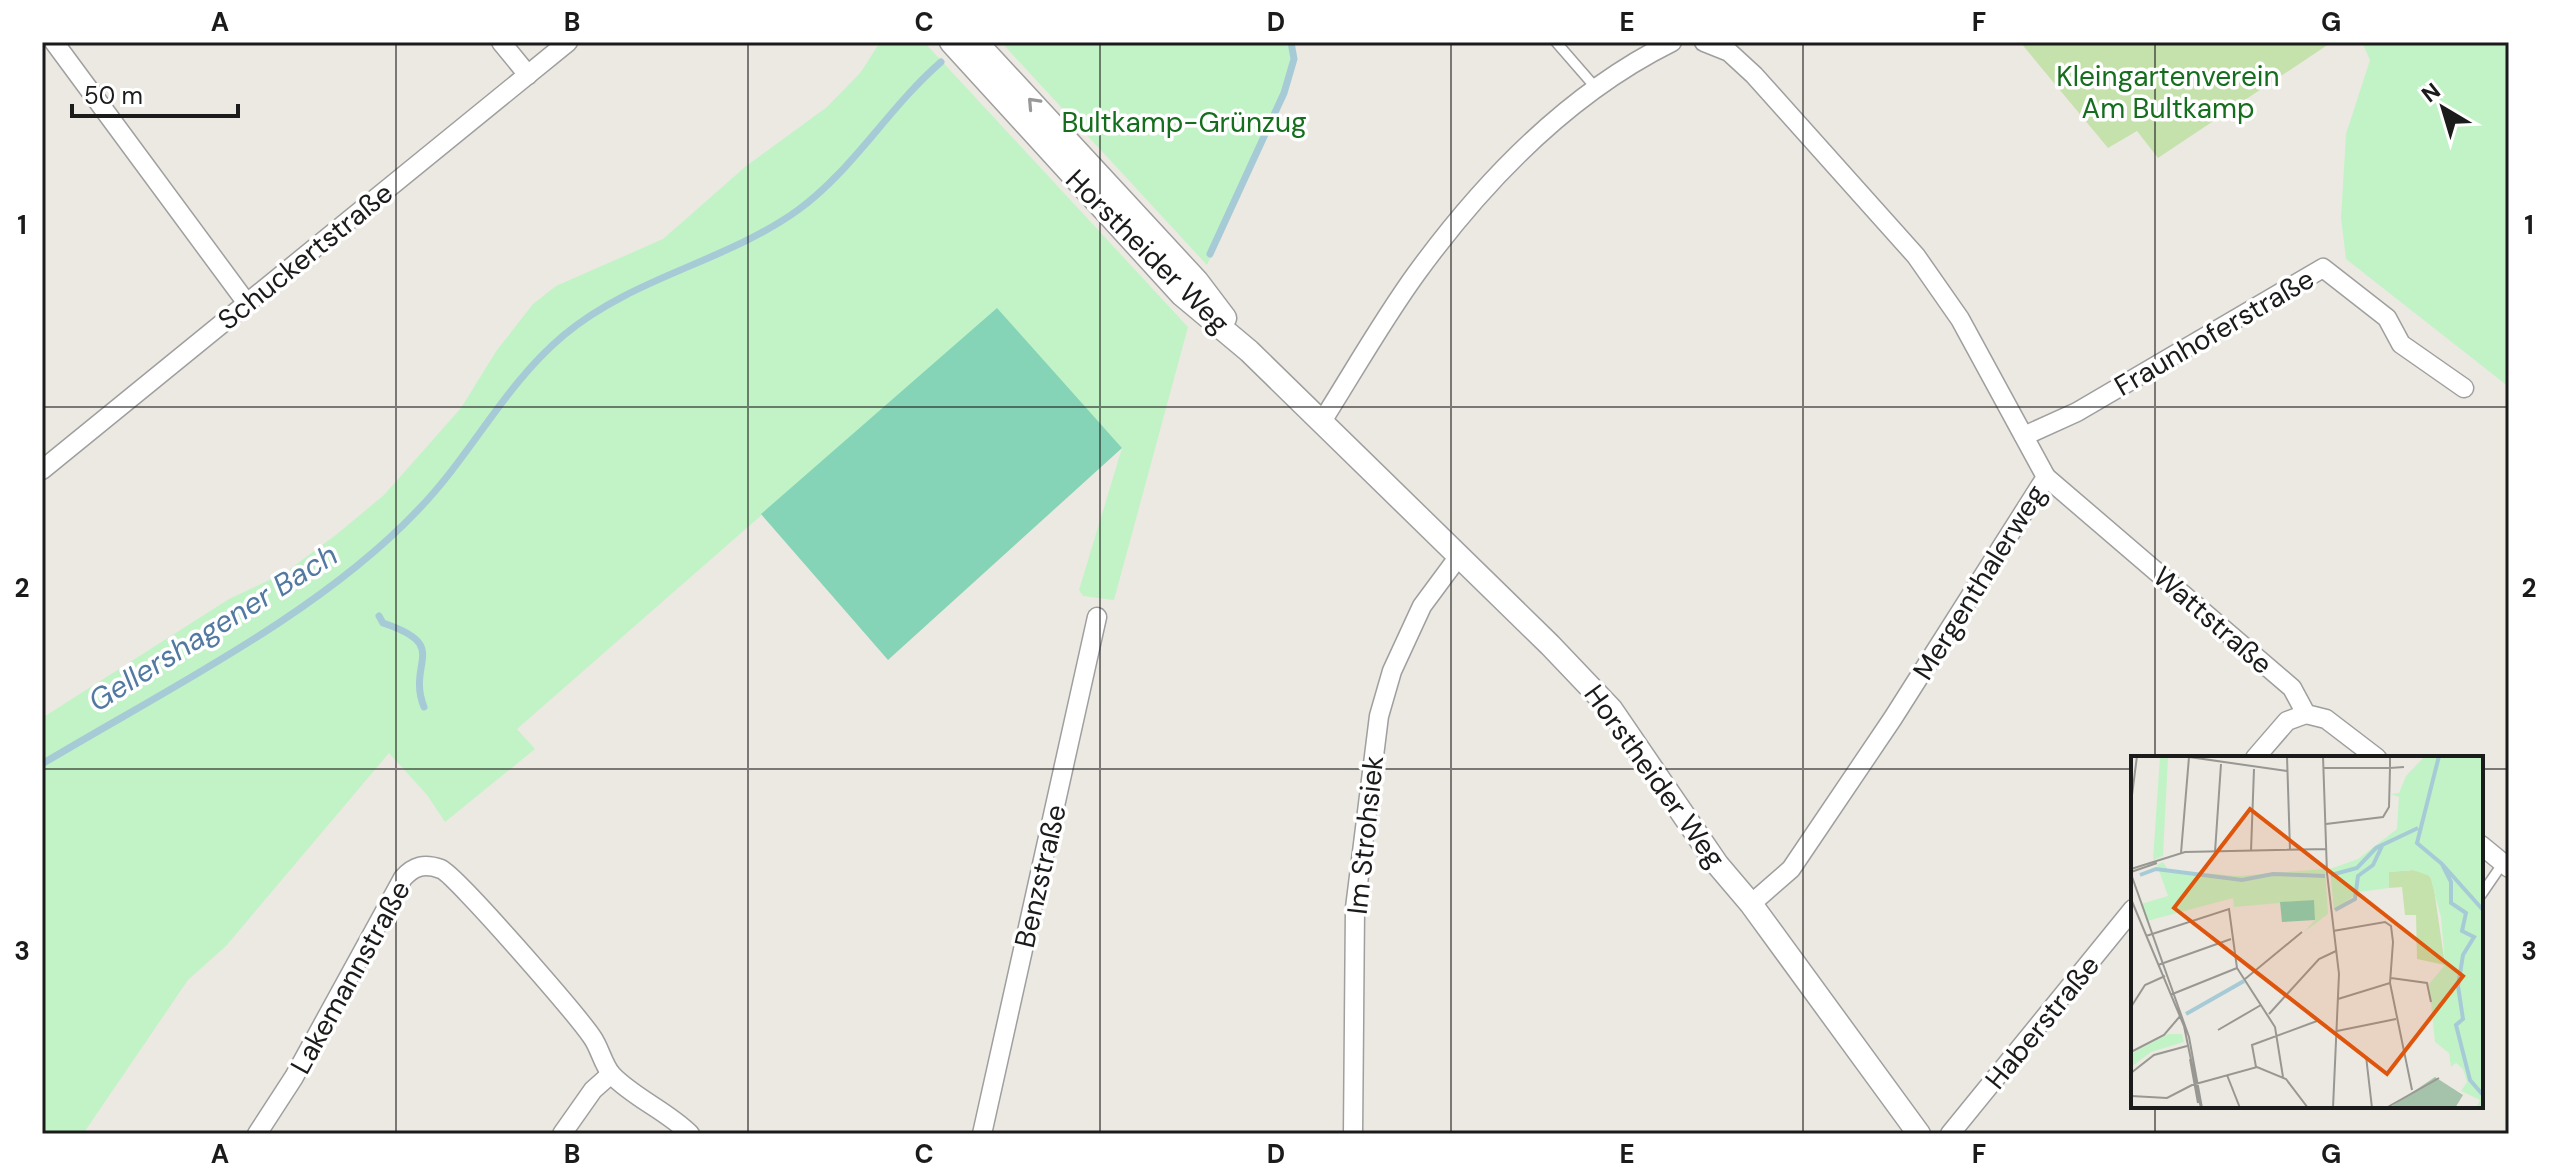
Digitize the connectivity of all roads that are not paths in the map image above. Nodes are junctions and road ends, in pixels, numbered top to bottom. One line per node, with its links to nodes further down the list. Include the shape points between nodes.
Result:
1 (54, 42): 11 (street)
2 (501, 42): 9 (street)
3 (568, 42): 9 (street, Schuckertstraße)
4 (951, 42): 12 (street, Horstheider Weg, via 1182,295)
5 (976, 42): 12 (street, Horstheider Weg, one-way to 5, via 1197,281)
6 (1556, 42): 10 (lane)
7 (1672, 42): 10 (street)
8 (1704, 42): 15 (street, Mergenthalerweg, via 1729,52 1754,75 1916,256 1960,319)
9 (528, 75): 11 (street, Schuckertstraße)
10 (1596, 88): 14 (street, via 1537,135 1462,217 1416,274)
11 (246, 302): 16 (street, Schuckertstraße)
12 (1249, 351): 14 (street, Horstheider Weg)
13 (2464, 388): 15 (street, Fraunhoferstraße, via 2401,344 2387,318 2323,268 2077,412)
14 (1321, 423): 18 (street, Horstheider Weg)
15 (2024, 436): 17 (street, Mergenthalerweg)
16 (42, 470)
17 (2046, 477): 20 (street, Wattstraße, via 2292,688); 26 (street, Mergenthalerweg, via 1791,869)
18 (1459, 556): 26 (street, Horstheider Weg, via 1611,709 1717,864); 33 (street, Im Strohsiek, via 1422,606 1392,671 1379,716 1355,908)
19 (1097, 617): 32 (street, Benzstraße)
20 (2306, 714): 21 (street, via 2287,721); 22 (street, via 2326,719)
21 (2257, 756)
22 (2374, 756)
23 (2483, 847): 24 (street)
24 (2506, 865): 25 (lane)
25 (2483, 893)
26 (1751, 904): 34 (street, Horstheider Weg)
27 (2131, 911): 35 (street, Haberstraße)
28 (611, 1074): 29 (street, Lakemannstraße, via 593,1038 506,937 444,870 422,865 403,878); 30 (street); 31 (street)
29 (257, 1134)
30 (562, 1134)
31 (690, 1134)
32 (982, 1134)
33 (1353, 1134)
34 (1919, 1134)
35 (1950, 1134)

